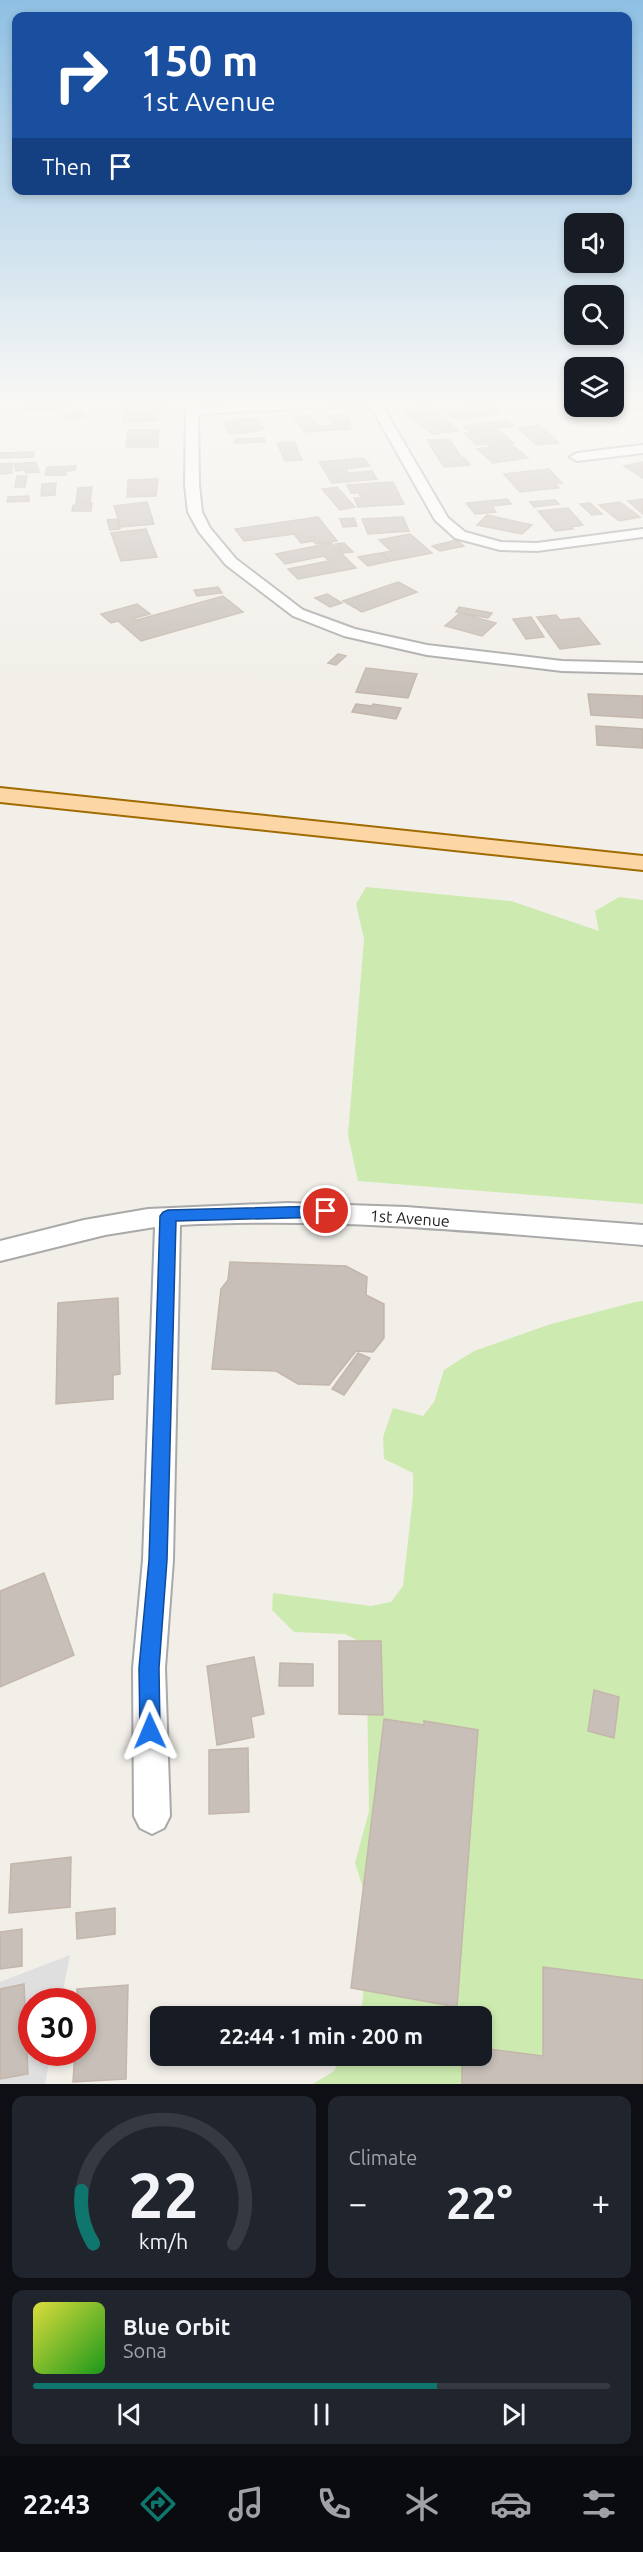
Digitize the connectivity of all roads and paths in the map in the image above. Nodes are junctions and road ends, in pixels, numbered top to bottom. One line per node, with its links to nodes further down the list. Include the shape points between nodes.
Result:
1 (194, 499): 4 (street, via 204,529 231,562 298,613 350,633 427,650 562,666)
2 (430, 499): 3 (street, via 442,520 460,535 485,544 525,548)
3 (643, 533)
4 (643, 668)
5 (0, 795): 6 (main road)
6 (643, 863)
7 (168, 1216): 8 (street, 1st Avenue, via 326,1211); 9 (street, 1st Avenue, via 96,1226); 10 (street, via 158,1560 149,1668)
8 (643, 1235)
9 (0, 1251)
10 (152, 1816)

